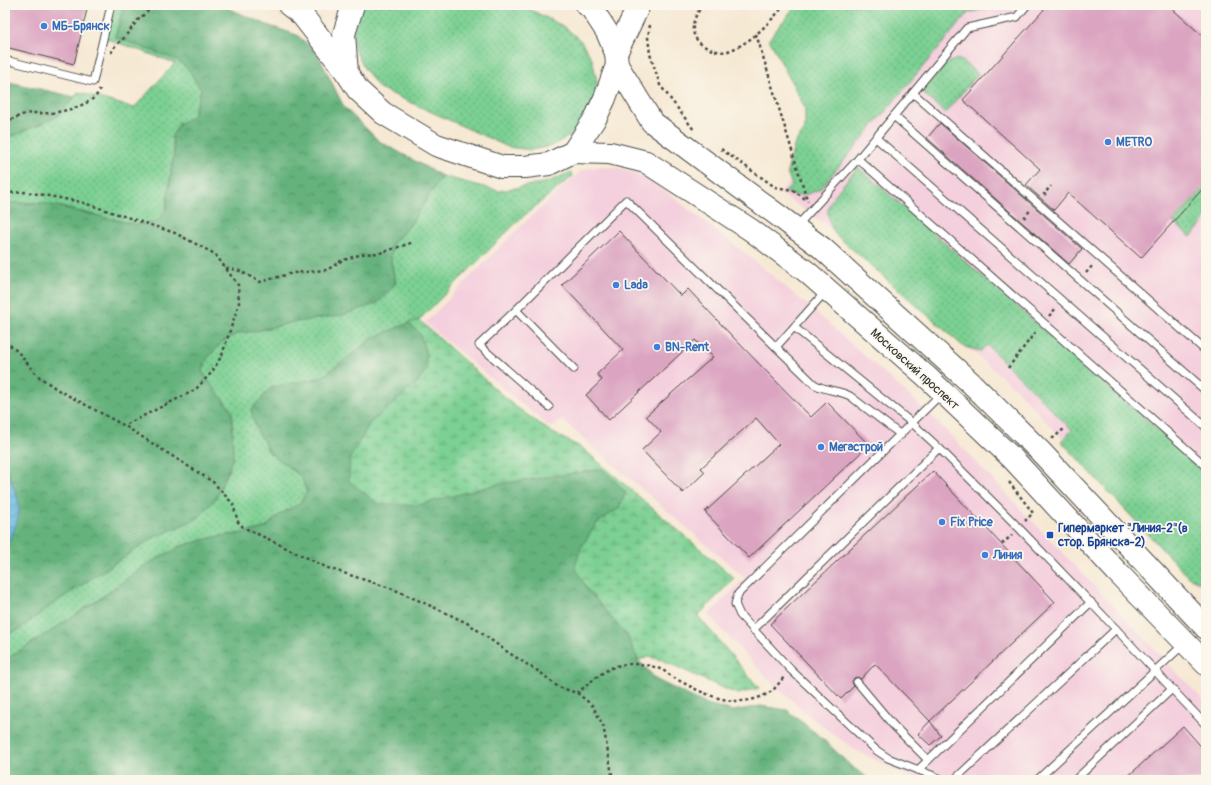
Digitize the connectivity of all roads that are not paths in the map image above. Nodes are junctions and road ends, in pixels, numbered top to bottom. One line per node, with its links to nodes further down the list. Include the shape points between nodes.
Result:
1 (111, 5): 8 (lane, via 93,82)
2 (289, 5): 9 (main road, via 302,15)
3 (353, 5): 9 (main road, via 344,34)
4 (587, 5): 7 (main road, via 606,32)
5 (639, 5): 7 (main road)
6 (1027, 5): 10 (lane, via 1017,17 967,28)
7 (617, 59): 13 (main road, via 605,98); 15 (main road, via 652,122)
8 (5, 60)
9 (347, 73): 13 (main road, via 358,90 384,113 436,145 502,167 549,164)
10 (913, 93): 11 (lane); 20 (lane)
11 (894, 116): 12 (lane); 22 (lane)
12 (876, 138): 14 (lane); 26 (lane)
13 (573, 152): 16 (main road, Московский проспект, via 610,153 646,162 751,230)
14 (858, 159): 15 (lane); 29 (lane)
15 (796, 228): 31 (main road, via 822,248 971,383 1040,451)
16 (827, 290): 18 (lane); 23 (main road, Московский проспект)
17 (516, 310): 19 (lane, via 626,200); 21 (lane); 24 (lane, via 479,345)
18 (794, 327): 19 (lane); 25 (lane)
19 (776, 347): 27 (lane, via 814,384 850,396)
20 (1206, 352)
21 (574, 369)
22 (1206, 391)
23 (942, 392): 25 (lane); 34 (main road, Московский проспект, via 1013,460)
24 (549, 407)
25 (912, 423): 27 (lane); 28 (lane)
26 (1206, 427)
27 (901, 435): 33 (lane, via 738,594 735,604 740,615)
28 (939, 448): 30 (lane); 33 (lane)
29 (1206, 466)
30 (1091, 602): 32 (lane); 40 (lane)
31 (1205, 625): 34 (main road)
32 (1116, 629): 36 (lane); 43 (lane)
33 (753, 630): 41 (lane, via 791,670 876,750 888,758)
34 (1186, 642): 35 (main road, Московский проспект); 36 (lane)
35 (1206, 664)
36 (1154, 670): 38 (lane); 44 (lane)
37 (857, 682): 40 (lane, via 893,725)
38 (1172, 689): 39 (lane); 45 (lane)
39 (1206, 725)
40 (928, 760): 41 (lane)
41 (918, 770): 42 (lane)
42 (944, 780)
43 (954, 780)
44 (1037, 780)
45 (1075, 780)

